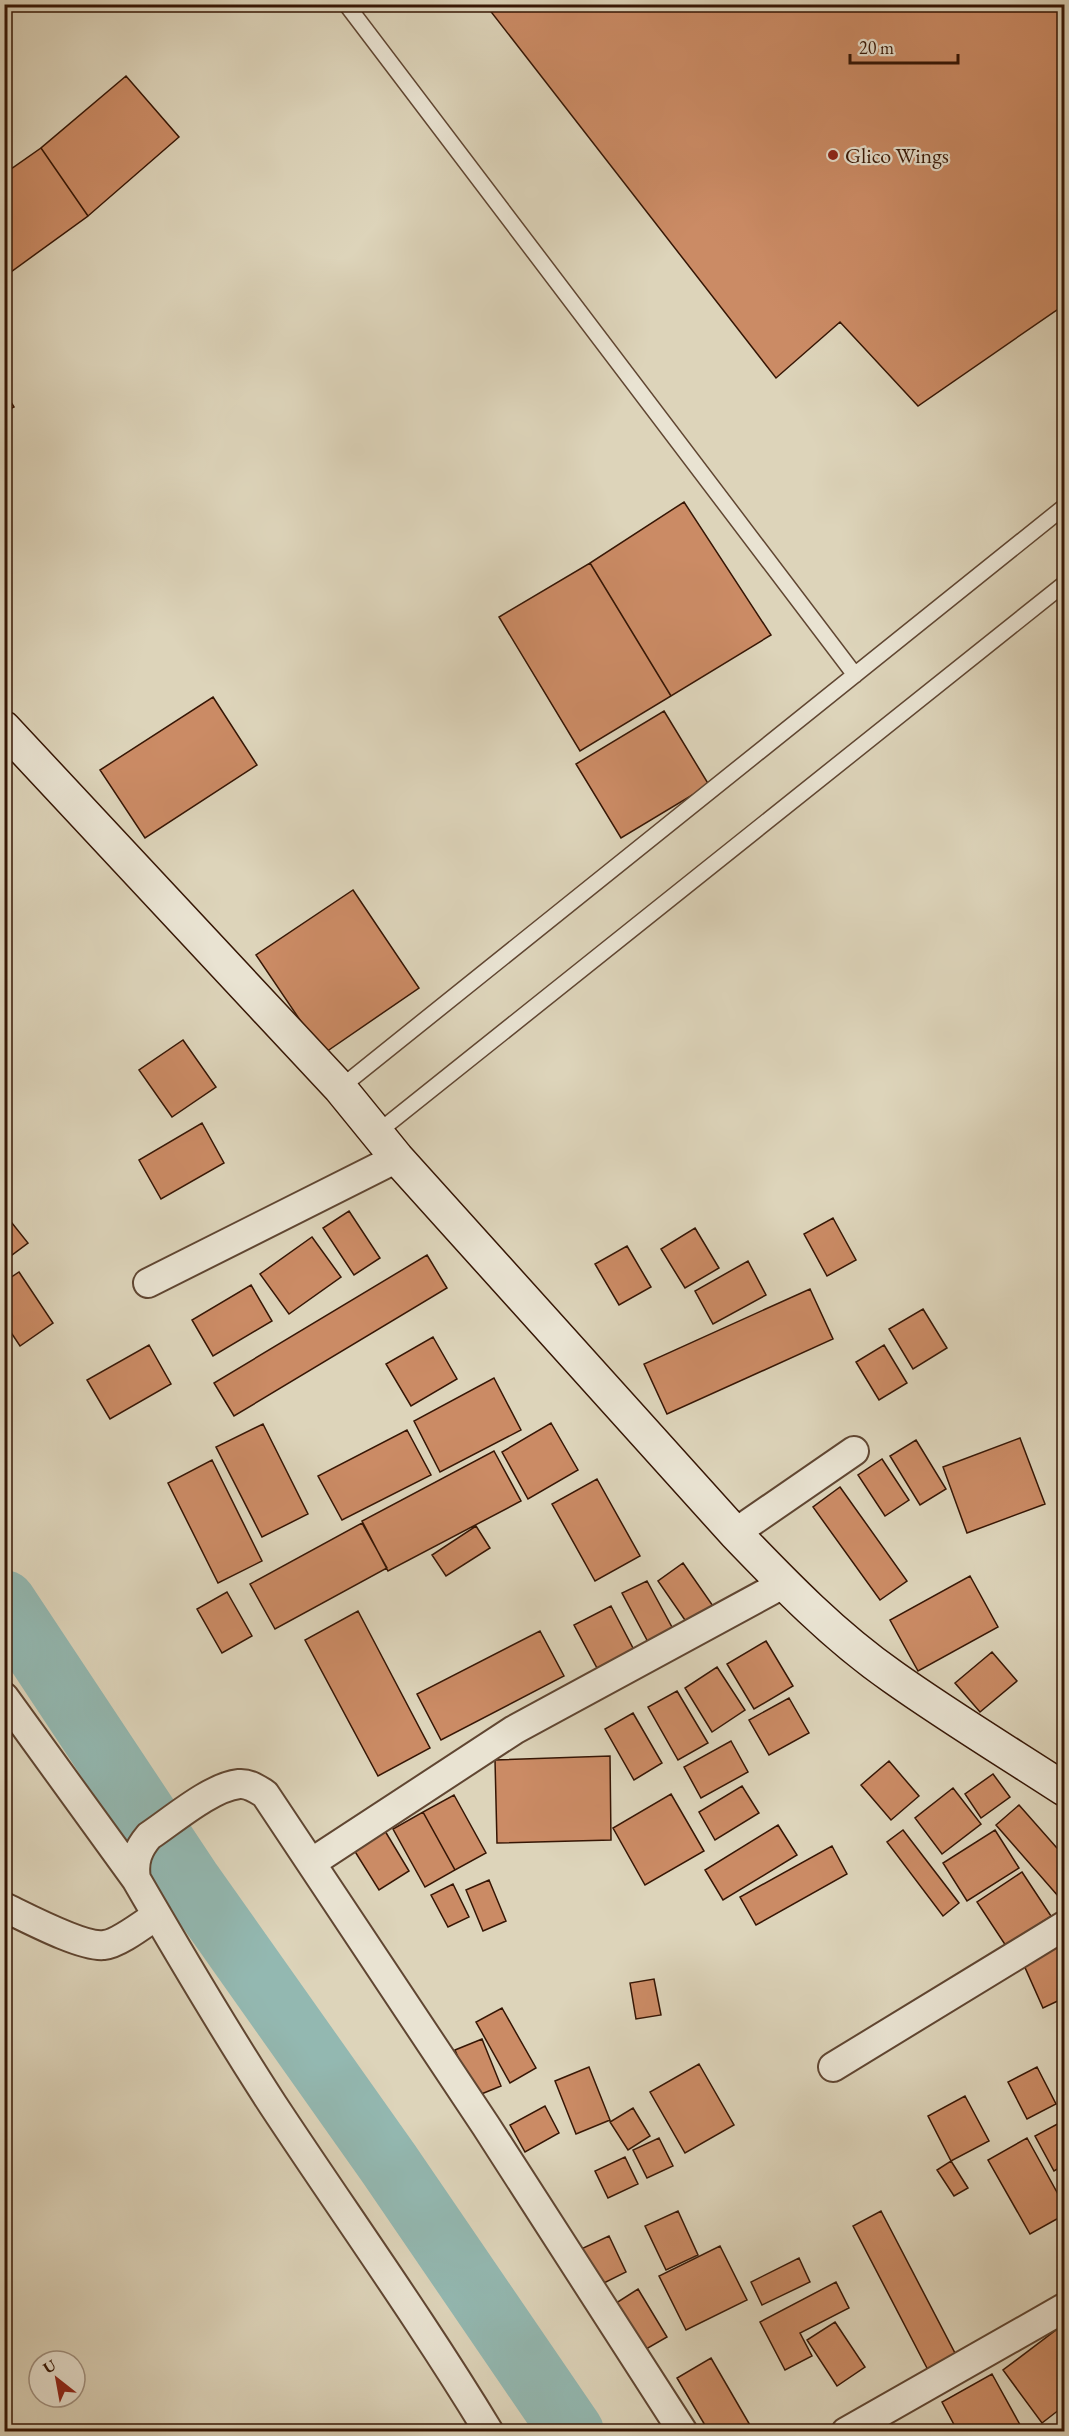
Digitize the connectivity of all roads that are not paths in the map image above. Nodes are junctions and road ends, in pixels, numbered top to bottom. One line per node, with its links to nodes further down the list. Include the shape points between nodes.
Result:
1 (346, 4): 4 (lane)
2 (1065, 507): 4 (lane)
3 (1065, 585): 7 (lane)
4 (855, 675): 6 (lane)
5 (4, 728): 6 (main road)
6 (340, 1088): 7 (main road)
7 (378, 1132): 8 (main road)
8 (397, 1158): 9 (street); 11 (main road)
9 (147, 1283)
10 (854, 1451): 11 (street)
11 (735, 1533): 12 (main road)
12 (783, 1584): 14 (main road, via 892,1677); 15 (street, via 514,1731)
13 (4, 1697): 16 (street)
14 (1065, 1789)
15 (311, 1863): 16 (street, via 265,1794 240,1784 218,1790 149,1836 136,1856); 23 (street)
16 (136, 1880): 18 (street)
17 (4, 1907): 18 (street, via 74,1939 104,1946)
18 (157, 1915): 22 (street, via 272,2103)
19 (1065, 1926): 20 (street)
20 (833, 2067)
21 (1065, 2308): 24 (street)
22 (489, 2432)
23 (682, 2432)
24 (846, 2432)

